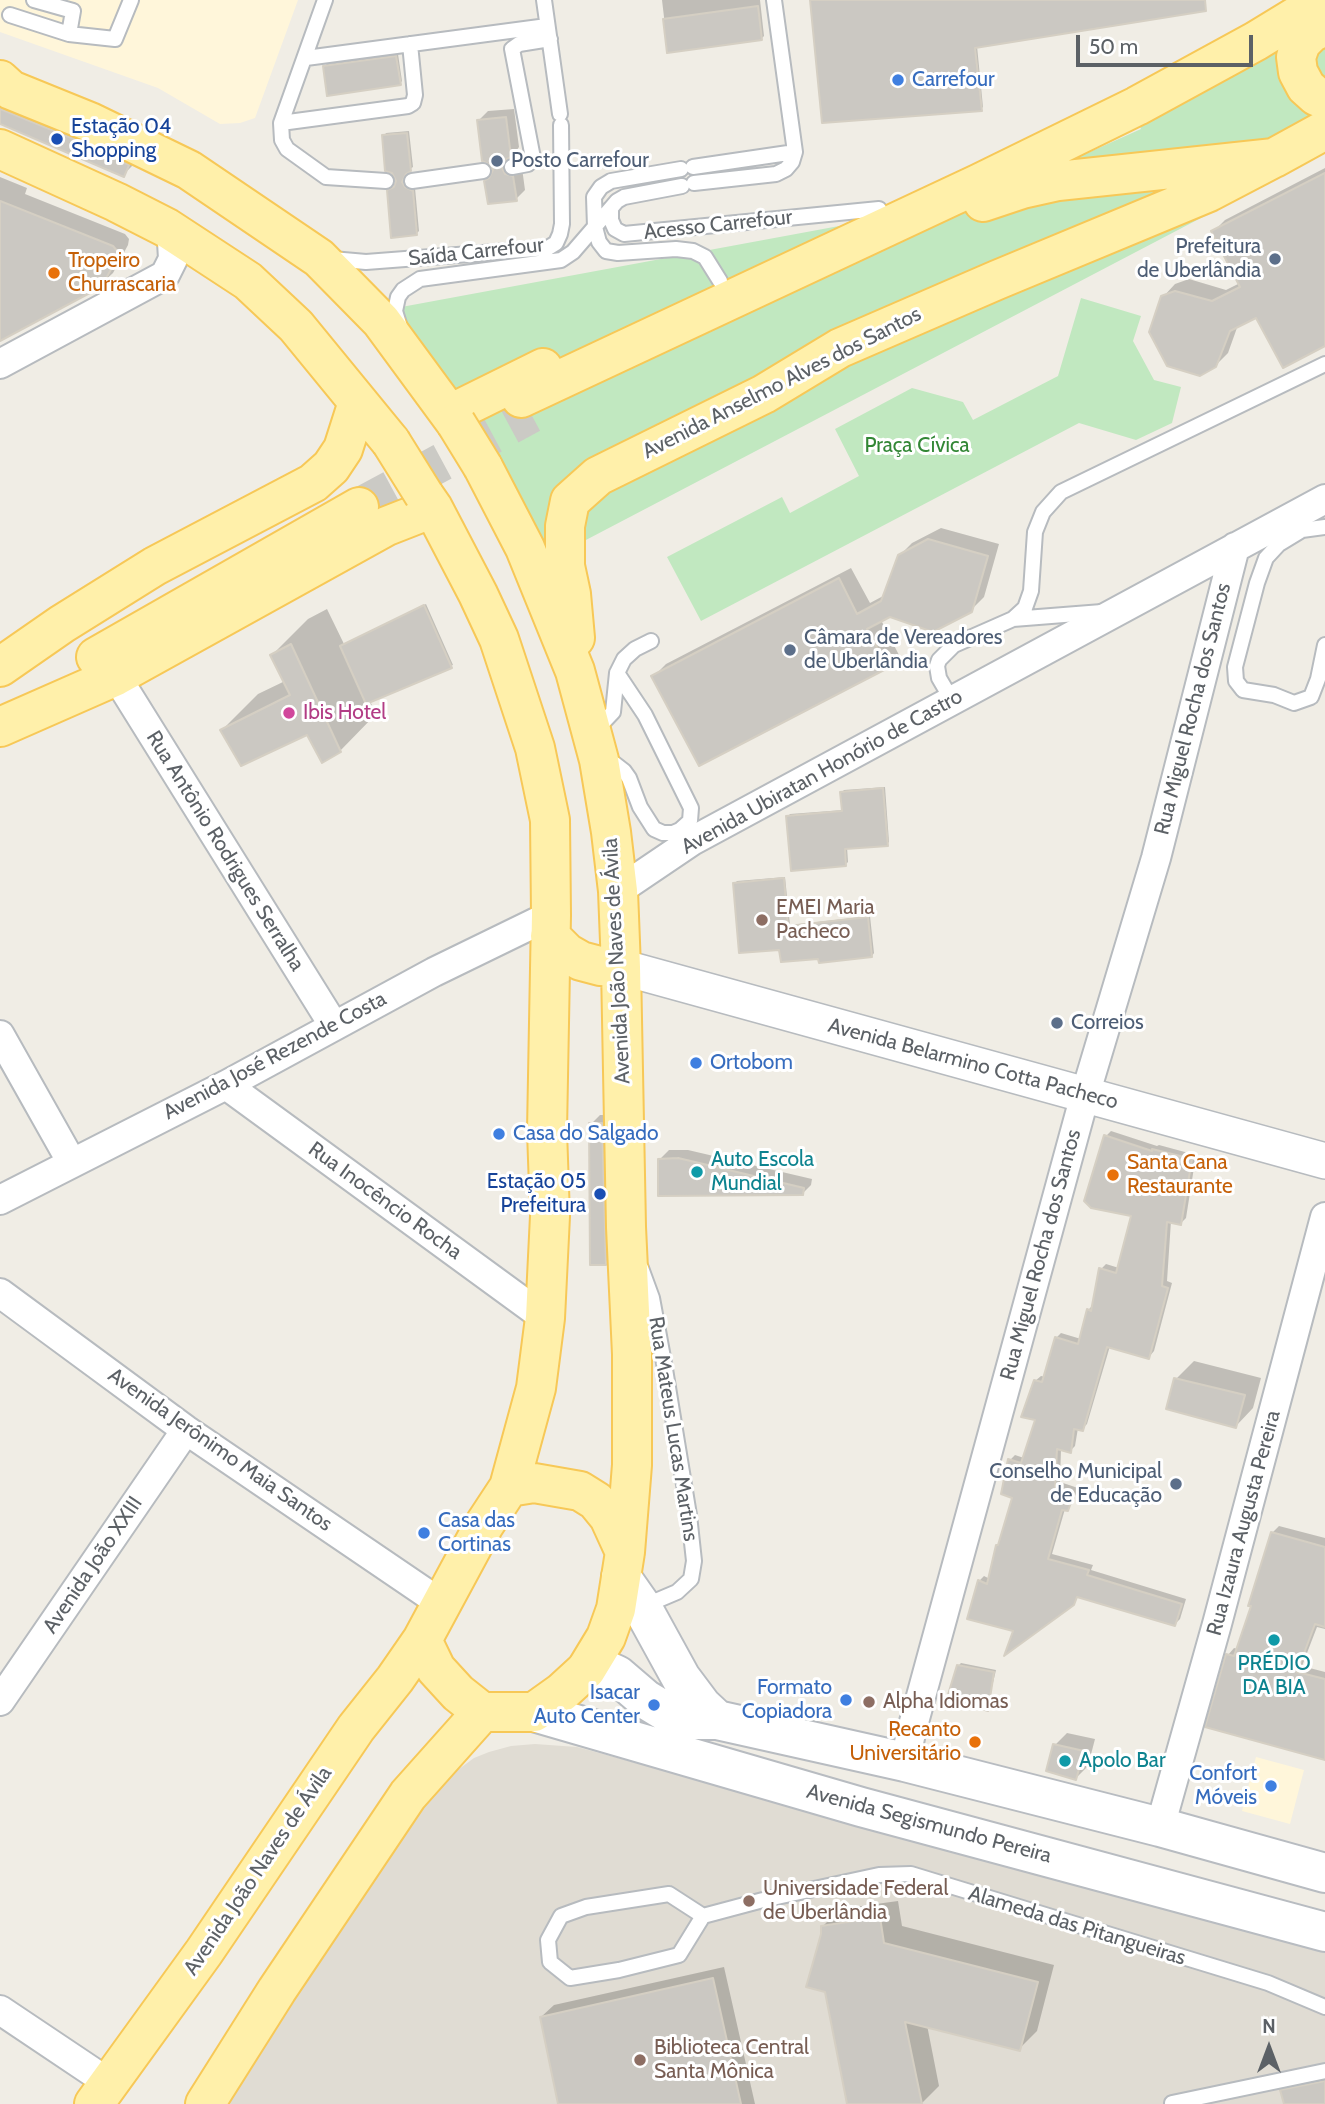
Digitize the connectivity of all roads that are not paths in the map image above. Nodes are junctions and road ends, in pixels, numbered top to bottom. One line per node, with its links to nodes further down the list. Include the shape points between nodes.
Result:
1 (34, 0): 10 (lane, via 73,11)
2 (131, 0): 10 (lane, via 115,39)
3 (325, 0): 13 (lane)
4 (544, 0): 9 (lane)
5 (774, 0): 19 (lane)
6 (1323, 0): 11 (main road)
7 (10, 15): 10 (lane)
8 (1325, 26): 15 (main road, via 1301,43 1296,57 1306,87)
9 (549, 33): 12 (lane); 21 (lane, via 512,49 533,158 528,164); 29 (lane, Saída Carrefour, via 561,120 562,224 556,243 548,248 366,262)
10 (69, 34)
11 (1256, 41): 20 (main road, via 1137,106 526,406 984,201 1058,181); 26 (main road, via 1028,134)
12 (410, 44): 13 (lane); 16 (lane, via 415,95 408,106)
13 (306, 58): 16 (lane)
14 (4, 86): 29 (main road, Avenida João Naves de Ávila, via 188,170)
15 (1325, 100)
16 (281, 123): 23 (lane, via 287,149 326,177)
17 (1325, 130): 20 (main road, Avenida Anselmo Alves dos Santos)
18 (0, 149): 28 (main road)
19 (795, 152): 25 (lane, Acesso Carrefour, via 786,169 776,174 624,197); 27 (lane, via 611,181 594,197)
20 (1274, 158): 45 (main road, Avenida Anselmo Alves dos Santos, via 1209,191 841,348 764,394 598,476 570,501 565,526)
21 (512, 167)
22 (483, 171): 24 (lane)
23 (386, 181)
24 (412, 181)
25 (611, 208): 26 (lane, Acesso Carrefour, via 615,229 624,234); 27 (lane)
26 (879, 209): 30 (main road, via 762,258)
27 (594, 227): 30 (lane, via 606,251 693,251 705,257); 33 (lane, via 561,260 420,279 402,290 397,318)
28 (167, 228): 31 (street, via 173,260 165,275); 34 (main road, via 248,281 296,326)
29 (319, 258): 33 (main road, Avenida João Naves de Ávila, via 381,321)
30 (720, 281): 35 (main road)
31 (0, 364)
32 (1325, 364): 41 (lane, via 1061,492 1043,512 1035,532 1031,591 1025,608)
33 (422, 377): 35 (main road, Avenida João Naves de Ávila)
34 (358, 402): 37 (main road, bridge, via 391,442); 44 (main road, via 343,449 313,483 155,566)
35 (453, 419): 45 (main road, Avenida João Naves de Ávila, bridge, via 526,548)
36 (1325, 499): 39 (street, Avenida Ubiratan Honório de Castro)
37 (428, 502): 47 (main road); 57 (main road, via 499,639 535,748 550,820)
38 (1325, 527): 43 (lane, via 1302,530 1266,558 1235,667 1236,681 1243,690 1294,703 1311,697)
39 (1235, 547): 40 (street, Avenida Ubiratan Honório de Castro); 62 (street, Rua Miguel Rocha dos Santos, via 1156,858)
40 (1118, 611): 41 (lane); 50 (street, Avenida Ubiratan Honório de Castro)
41 (1013, 618): 50 (lane, via 954,645 939,660 939,678)
42 (651, 641): 46 (lane, via 624,659)
43 (1325, 645)
44 (0, 667)
45 (575, 671): 53 (main road, Avenida João Naves de Ávila)
46 (617, 673): 49 (lane); 53 (lane)
47 (117, 676): 52 (main road); 59 (street, Rua Antônio Rodrigues Serralha)
48 (0, 681): 51 (main road, via 354,499)
49 (631, 693): 53 (lane, via 621,693); 54 (lane)
50 (956, 700): 55 (street, Avenida Ubiratan Honório de Castro)
51 (0, 712)
52 (0, 727)
53 (602, 732): 54 (lane, via 615,765 629,778 654,829 663,833 680,830 690,821); 56 (main road, Avenida João Naves de Ávila)
54 (691, 808): 55 (lane, via 697,825)
55 (692, 841): 56 (street, Avenida Ubiratan Honório de Castro)
56 (618, 891): 58 (main road, Avenida João Naves de Ávila)
57 (551, 925): 58 (main road, via 567,953 600,966); 59 (street, Avenida José Rezende Costa, via 435,972); 69 (main road)
58 (621, 967): 62 (street, Avenida Belarmino Cotta Pacheco); 67 (main road, Avenida João Naves de Ávila)
59 (334, 1026): 61 (street, Avenida José Rezende Costa)
60 (0, 1035): 64 (street)
61 (226, 1085): 64 (street, Avenida José Rezende Costa); 69 (street, Rua Inocêncio Rocha)
62 (1085, 1096): 63 (street, Avenida Belarmino Cotta Pacheco); 80 (street, Rua Miguel Rocha dos Santos)
63 (1325, 1161)
64 (72, 1163): 65 (street, Avenida José Rezende Costa)
65 (0, 1200)
66 (1325, 1217): 81 (street, Rua Izaura Augusta Pereira)
67 (626, 1227): 72 (main road, Avenida João Naves de Ávila, via 632,1354); 72 (lane, Rua Mateus Lucas Martins, via 653,1298 694,1561 691,1579 677,1592)
68 (0, 1293): 70 (street, Avenida Jerônimo Maia Santos)
69 (545, 1318): 71 (main road, via 536,1388)
70 (186, 1430): 73 (street, Avenida Jerônimo Maia Santos); 76 (street, Avenida João XXIII)
71 (509, 1487): 72 (main road, via 534,1483 580,1491 596,1501 609,1517); 73 (main road)
72 (629, 1579): 75 (main road, via 606,1637); 79 (main road, via 681,1678)
73 (442, 1604): 74 (main road)
74 (422, 1640): 77 (main road, via 436,1669); 88 (main road, Avenida João Naves de Ávila)
75 (586, 1670): 78 (main road); 79 (main road, via 617,1675 668,1713)
76 (0, 1701)
77 (482, 1712): 78 (main road); 90 (main road, via 408,1795)
78 (534, 1712): 84 (main road, Avenida Segismundo Pereira, via 861,1807)
79 (718, 1720): 80 (main road)
80 (905, 1762): 81 (main road)
81 (1160, 1827): 82 (main road)
82 (1325, 1874)
83 (703, 1916): 83 (lane, via 669,1894 586,1907 561,1916 548,1940 550,1962 570,1978 679,1955); 85 (lane, Alameda das Pitangueiras, via 879,1875 911,1874 1268,1983)
84 (1325, 1932)
85 (1325, 2007)
86 (0, 2010): 88 (street)
87 (1325, 2071): 89 (lane)
88 (102, 2093)
89 (1172, 2103)
90 (205, 2104)

